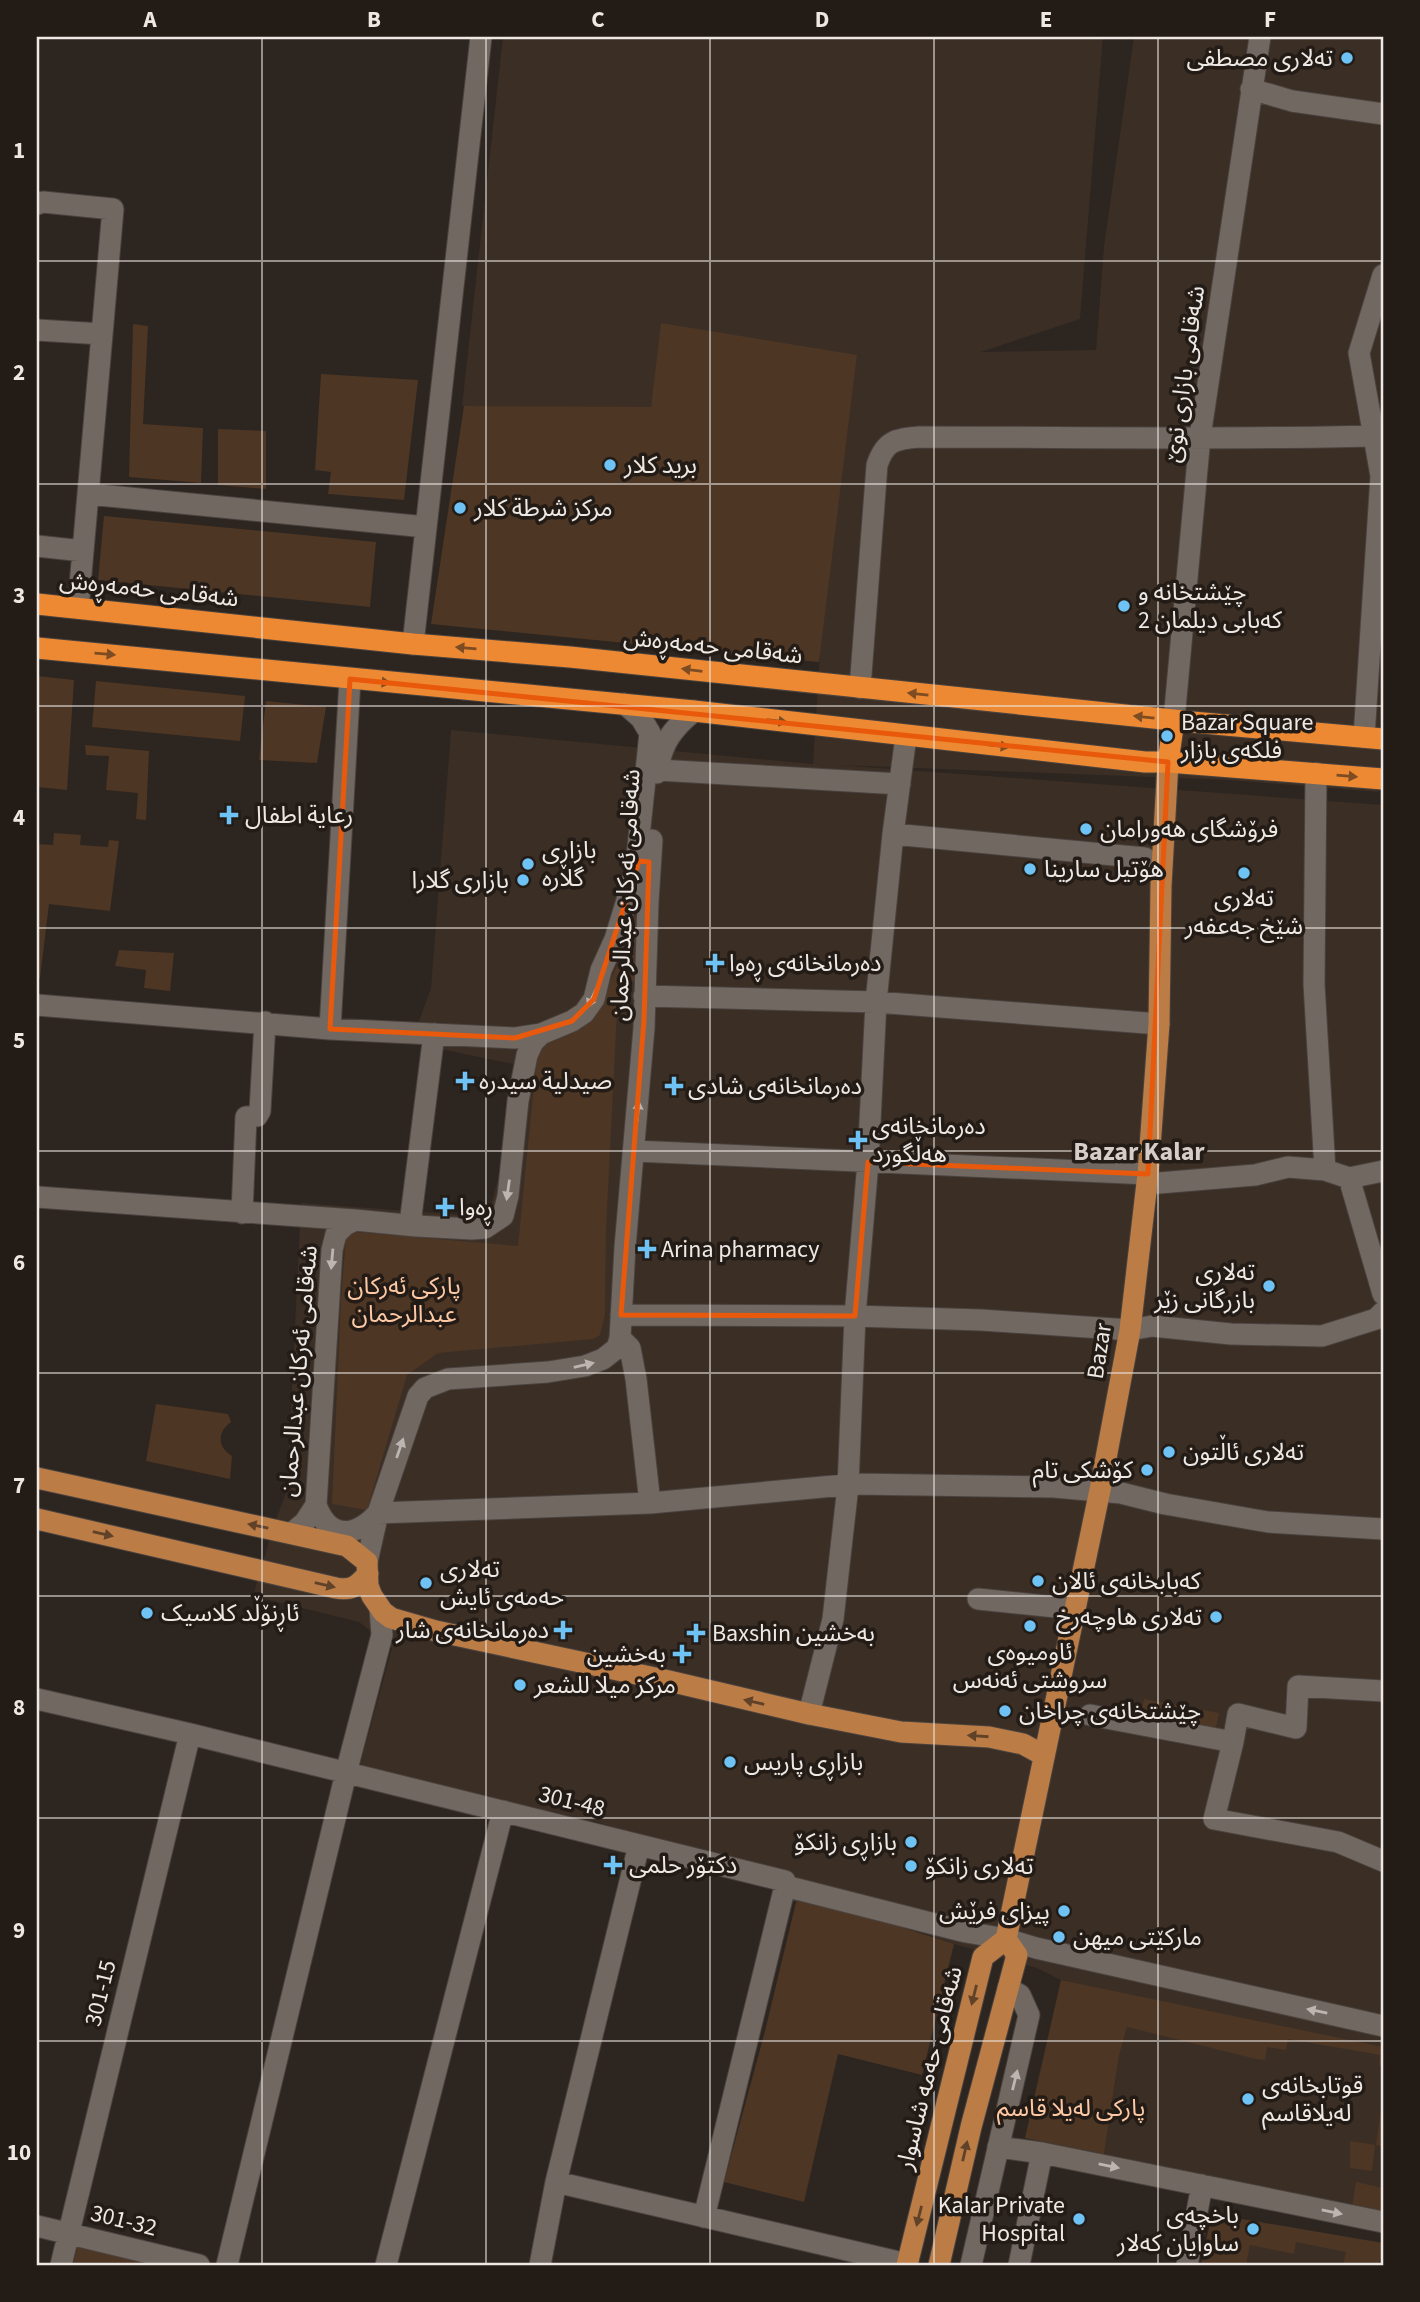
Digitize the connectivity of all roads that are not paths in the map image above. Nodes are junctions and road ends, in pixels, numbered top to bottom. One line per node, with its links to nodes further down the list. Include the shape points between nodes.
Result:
1 (481, 37): 12 (street)
2 (1260, 37): 3 (street, شەقامی بازاری نوێ)
3 (1251, 89): 4 (street, via 1292,101); 9 (street, شەقامی بازاری نوێ)
4 (1383, 114)
5 (37, 204): 8 (street, via 113,209)
6 (1383, 275): 10 (street, via 1359,354)
7 (37, 330): 8 (street)
8 (102, 334): 11 (street)
9 (1200, 436): 10 (street); 20 (street, via 919,437 886,446 876,478); 23 (street, شەقامی بازاری نوێ)
10 (1373, 436): 25 (street, via 1381,476)
11 (88, 494): 12 (street); 14 (street)
12 (426, 527): 17 (street)
13 (37, 546): 14 (street)
14 (83, 551): 16 (street)
15 (37, 604): 16 (highway, شەقامی حەمەڕەش)
16 (78, 608): 17 (highway, شەقامی حەمەڕەش)
17 (414, 644): 20 (highway, شەقامی حەمەڕەش, one-way to 17)
18 (37, 648): 19 (highway, one-way to 19)
19 (350, 679): 21 (highway, one-way to 21); 40 (street)
20 (860, 688): 23 (highway, شەقامی حەمەڕەش, one-way to 20)
21 (625, 704): 22 (highway); 34 (street, شەقامی ئەرکان عبدالرحمان, via 650,733 636,865)
22 (694, 711): 24 (highway, one-way to 24); 27 (street, شەقامی ئەرکان عبدالرحمان, via 664,744)
23 (1174, 720): 25 (highway, شەقامی حەمەڕەش); 26 (highway)
24 (906, 736): 26 (highway, one-way to 26); 30 (street)
25 (1374, 738)
26 (1168, 762): 28 (highway); 39 (main road, Bazar)
27 (658, 769): 30 (street); 33 (street, شەقامی ئەرکان عبدالرحمان)
28 (1316, 773): 29 (highway, one-way to 29); 45 (street, via 1314,984)
29 (1383, 779)
30 (900, 784): 31 (street)
31 (893, 834): 32 (street); 36 (street)
32 (1145, 858)
33 (648, 902): 34 (street); 35 (street, شەقامی ئەرکان عبدالرحمان)
34 (626, 904): 42 (street, شەقامی ئەرکان عبدالرحمان, one-way to 42, via 594,999 572,1021)
35 (644, 996): 36 (street); 43 (street, شەقامی ئەرکان عبدالرحمان, one-way to 35)
36 (876, 1002): 39 (street); 44 (street)
37 (37, 1005): 38 (street, شەقامی ئەرکان عبدالرحمان)
38 (265, 1022): 40 (street, شەقامی ئەرکان عبدالرحمان); 50 (street, via 260,1111 246,1117)
39 (1159, 1024): 48 (main road, Bazar)
40 (330, 1029): 41 (street, شەقامی ئەرکان عبدالرحمان)
41 (434, 1034): 42 (street, شەقامی ئەرکان عبدالرحمان, via 515,1038); 52 (street, via 411,1216)
42 (541, 1034): 52 (street, one-way to 52, via 527,1055 503,1216 485,1228)
43 (635, 1151): 44 (street); 55 (street, شەقامی ئەرکان عبدالرحمان)
44 (868, 1162): 48 (street); 56 (street)
45 (1325, 1170): 47 (street); 48 (street, via 1288,1167 1255,1175)
46 (1383, 1171): 47 (street)
47 (1349, 1178): 53 (street)
48 (1147, 1179): 57 (main road, Bazar)
49 (37, 1198): 50 (street)
50 (242, 1213): 51 (street)
51 (355, 1220): 52 (street); 63 (street, شەقامی ئەرکان عبدالرحمان, one-way to 63, via 337,1234 332,1250)
52 (416, 1227)
53 (1383, 1294)
54 (1383, 1312): 57 (street, via 1377,1319 1322,1336 1152,1326)
55 (621, 1315): 56 (street); 58 (street, شەقامی ئەرکان عبدالرحمان)
56 (855, 1316): 57 (street); 60 (street)
57 (1130, 1331): 61 (main road, Bazar)
58 (620, 1338): 62 (street, via 630,1348 636,1379); 64 (street, one-way to 58, via 418,1396 425,1388 448,1379 585,1366 617,1349)
59 (37, 1478): 67 (main road, one-way to 59)
60 (848, 1486): 61 (street); 62 (street); 74 (street, via 833,1619)
61 (1100, 1490): 66 (street, via 1268,1521); 71 (main road, Bazar)
62 (650, 1503): 64 (street)
63 (316, 1505): 64 (street, via 321,1518 340,1531 352,1532); 67 (street, شەقامی ئەرکان عبدالرحمان)
64 (378, 1513): 68 (street)
65 (37, 1519): 68 (main road, one-way to 68, via 346,1590 356,1587)
66 (1383, 1529)
67 (292, 1533): 68 (main road, via 346,1546)
68 (367, 1568): 70 (main road, via 368,1586)
69 (978, 1599): 71 (street)
70 (380, 1609): 74 (main road, one-way to 70, via 436,1631 391,1618); 79 (street, via 382,1635)
71 (1075, 1609): 78 (main road, Bazar)
72 (1383, 1691): 77 (street, via 1298,1686 1296,1728 1238,1714)
73 (37, 1699): 76 (street, 301-48)
74 (809, 1714): 78 (main road, one-way to 74, via 1024,1744 989,1737 901,1732)
75 (1090, 1715): 77 (street)
76 (190, 1734): 79 (street, 301-48); 94 (street, 301-15)
77 (1233, 1742): 82 (street, via 1214,1819 1338,1842)
78 (1043, 1755): 84 (main road, Bazar)
79 (346, 1773): 80 (street, 301-48); 97 (street)
80 (503, 1811): 81 (street, 301-48); 98 (street)
81 (639, 1845): 83 (street, 301-48); 89 (street)
82 (1383, 1861)
83 (785, 1883): 84 (street, 301-48, via 966,1932); 91 (street)
84 (1006, 1938): 85 (main road, via 1017,1955); 86 (street, 301-48, one-way to 84); 100 (main road, شەقامی حەمە شاسوار, one-way to 100, via 984,1957)
85 (1008, 1988): 87 (street, one-way to 85, via 1029,2015 1020,1995); 101 (main road, one-way to 85)
86 (1383, 2026)
87 (998, 2147): 88 (street); 102 (street)
88 (1042, 2153): 90 (street, one-way to 90); 103 (street)
89 (556, 2182): 91 (street); 99 (street)
90 (1202, 2185): 92 (street, one-way to 92); 104 (street)
91 (704, 2217): 100 (street)
92 (1383, 2222)
93 (37, 2226): 94 (street, 301-32)
94 (69, 2233): 95 (street, 301-15); 96 (street, 301-32)
95 (61, 2265)
96 (199, 2265)
97 (227, 2265)
98 (386, 2265)
99 (540, 2265)
100 (907, 2265)
101 (939, 2265)
102 (971, 2265)
103 (1019, 2265)
104 (1186, 2265)

